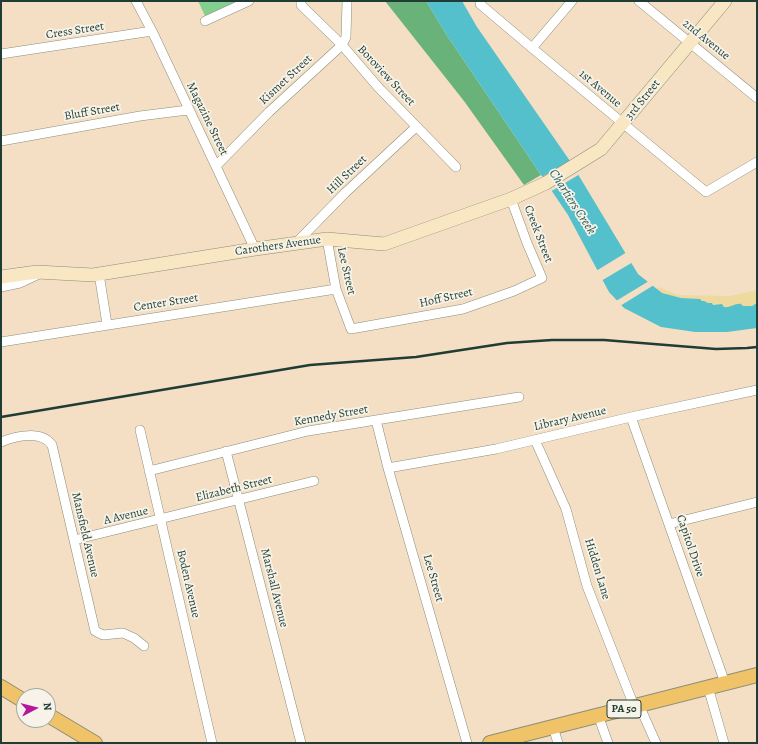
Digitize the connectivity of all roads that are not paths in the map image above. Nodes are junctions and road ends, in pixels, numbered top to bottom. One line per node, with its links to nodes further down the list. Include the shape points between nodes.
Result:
1 (136, 1): 10 (street, Magazine Street)
2 (249, 1): 9 (street)
3 (301, 1): 12 (street, Boroview Street, via 301,4)
4 (347, 1): 12 (street, via 346,37)
5 (572, 1): 13 (street)
6 (639, 1): 11 (street, 2nd Avenue)
7 (725, 1): 11 (street, 3rd Street)
8 (480, 4): 13 (street, 1st Avenue)
9 (205, 21)
10 (152, 31): 14 (street, Cress Street); 16 (street, Magazine Street)
11 (690, 43): 15 (street, 2nd Avenue); 17 (street, 3rd Street)
12 (342, 45): 18 (street, Boroview Street); 21 (street, Kismet Street, via 268,112)
13 (532, 48): 17 (street, 1st Avenue)
14 (1, 54)
15 (757, 98)
16 (188, 110): 19 (street, Bluff Street); 21 (street, Magazine Street)
17 (623, 124): 20 (street, 1st Avenue, via 706,192); 23 (street, 3rd Street, via 601,150)
18 (416, 127): 22 (street, Boroview Street); 26 (street, Hill Street)
19 (1, 141)
20 (757, 162)
21 (216, 166): 27 (street, Magazine Street)
22 (456, 167)
23 (546, 183): 24 (street, Carothers Avenue)
24 (511, 199): 25 (street, Carothers Avenue, via 384,244); 31 (street, Creek Street)
25 (327, 240): 26 (street, Carothers Avenue); 33 (street, Lee Street)
26 (296, 243): 27 (street, Carothers Avenue)
27 (255, 249): 29 (street, Carothers Avenue)
28 (44, 273): 29 (street, Carothers Avenue); 30 (street, Carothers Avenue); 32 (street, via 20,283)
29 (99, 274): 34 (street)
30 (1, 277)
31 (542, 278): 35 (street, Hoff Street, via 463,309)
32 (1, 287)
33 (336, 290): 34 (street, Center Street); 35 (street, Lee Street)
34 (106, 324): 36 (street, Center Street)
35 (351, 329)
36 (1, 342)
37 (757, 390): 39 (street, Library Avenue)
38 (519, 396): 40 (street, Kennedy Street)
39 (631, 417): 42 (street, Library Avenue); 51 (street, Capitol Drive)
40 (376, 420): 44 (street, Kennedy Street, via 308,431); 45 (street, Lee Street)
41 (140, 430): 46 (street, Boden Avenue)
42 (535, 440): 45 (street, Library Avenue); 59 (street, Hidden Lane, via 566,509 590,592)
43 (1, 442): 52 (street, Mansfield Avenue, via 22,436 38,437 48,440 52,445)
44 (226, 451): 46 (street, Kennedy Street); 48 (street, Marshall Avenue)
45 (388, 468): 66 (street, Lee Street)
46 (149, 471): 50 (street, Boden Avenue)
47 (314, 481): 48 (street, Elizabeth Street)
48 (239, 500): 50 (street, Elizabeth Street); 65 (street, Marshall Avenue)
49 (757, 502): 51 (street)
50 (160, 520): 52 (street, A Avenue); 64 (street, Boden Avenue)
51 (669, 524): 55 (street, Capitol Drive)
52 (74, 540): 53 (street, Mansfield Avenue, via 95,630 103,635 123,633)
53 (144, 646)
54 (757, 675): 55 (main road, PA 50)
55 (725, 683): 57 (main road, PA 50)
56 (1, 687): 58 (main road)
57 (708, 687): 59 (main road, PA 50); 71 (street)
58 (16, 696)
59 (637, 706): 60 (main road, PA 50); 70 (street, Hidden Lane)
60 (598, 715): 62 (main road, PA 50); 69 (street)
61 (56, 720): 63 (main road)
62 (553, 727): 67 (main road, PA 50); 68 (street)
63 (95, 743)
64 (212, 743)
65 (301, 743)
66 (467, 743)
67 (490, 743)
68 (558, 743)
69 (608, 743)
70 (656, 743)
71 (724, 743)

